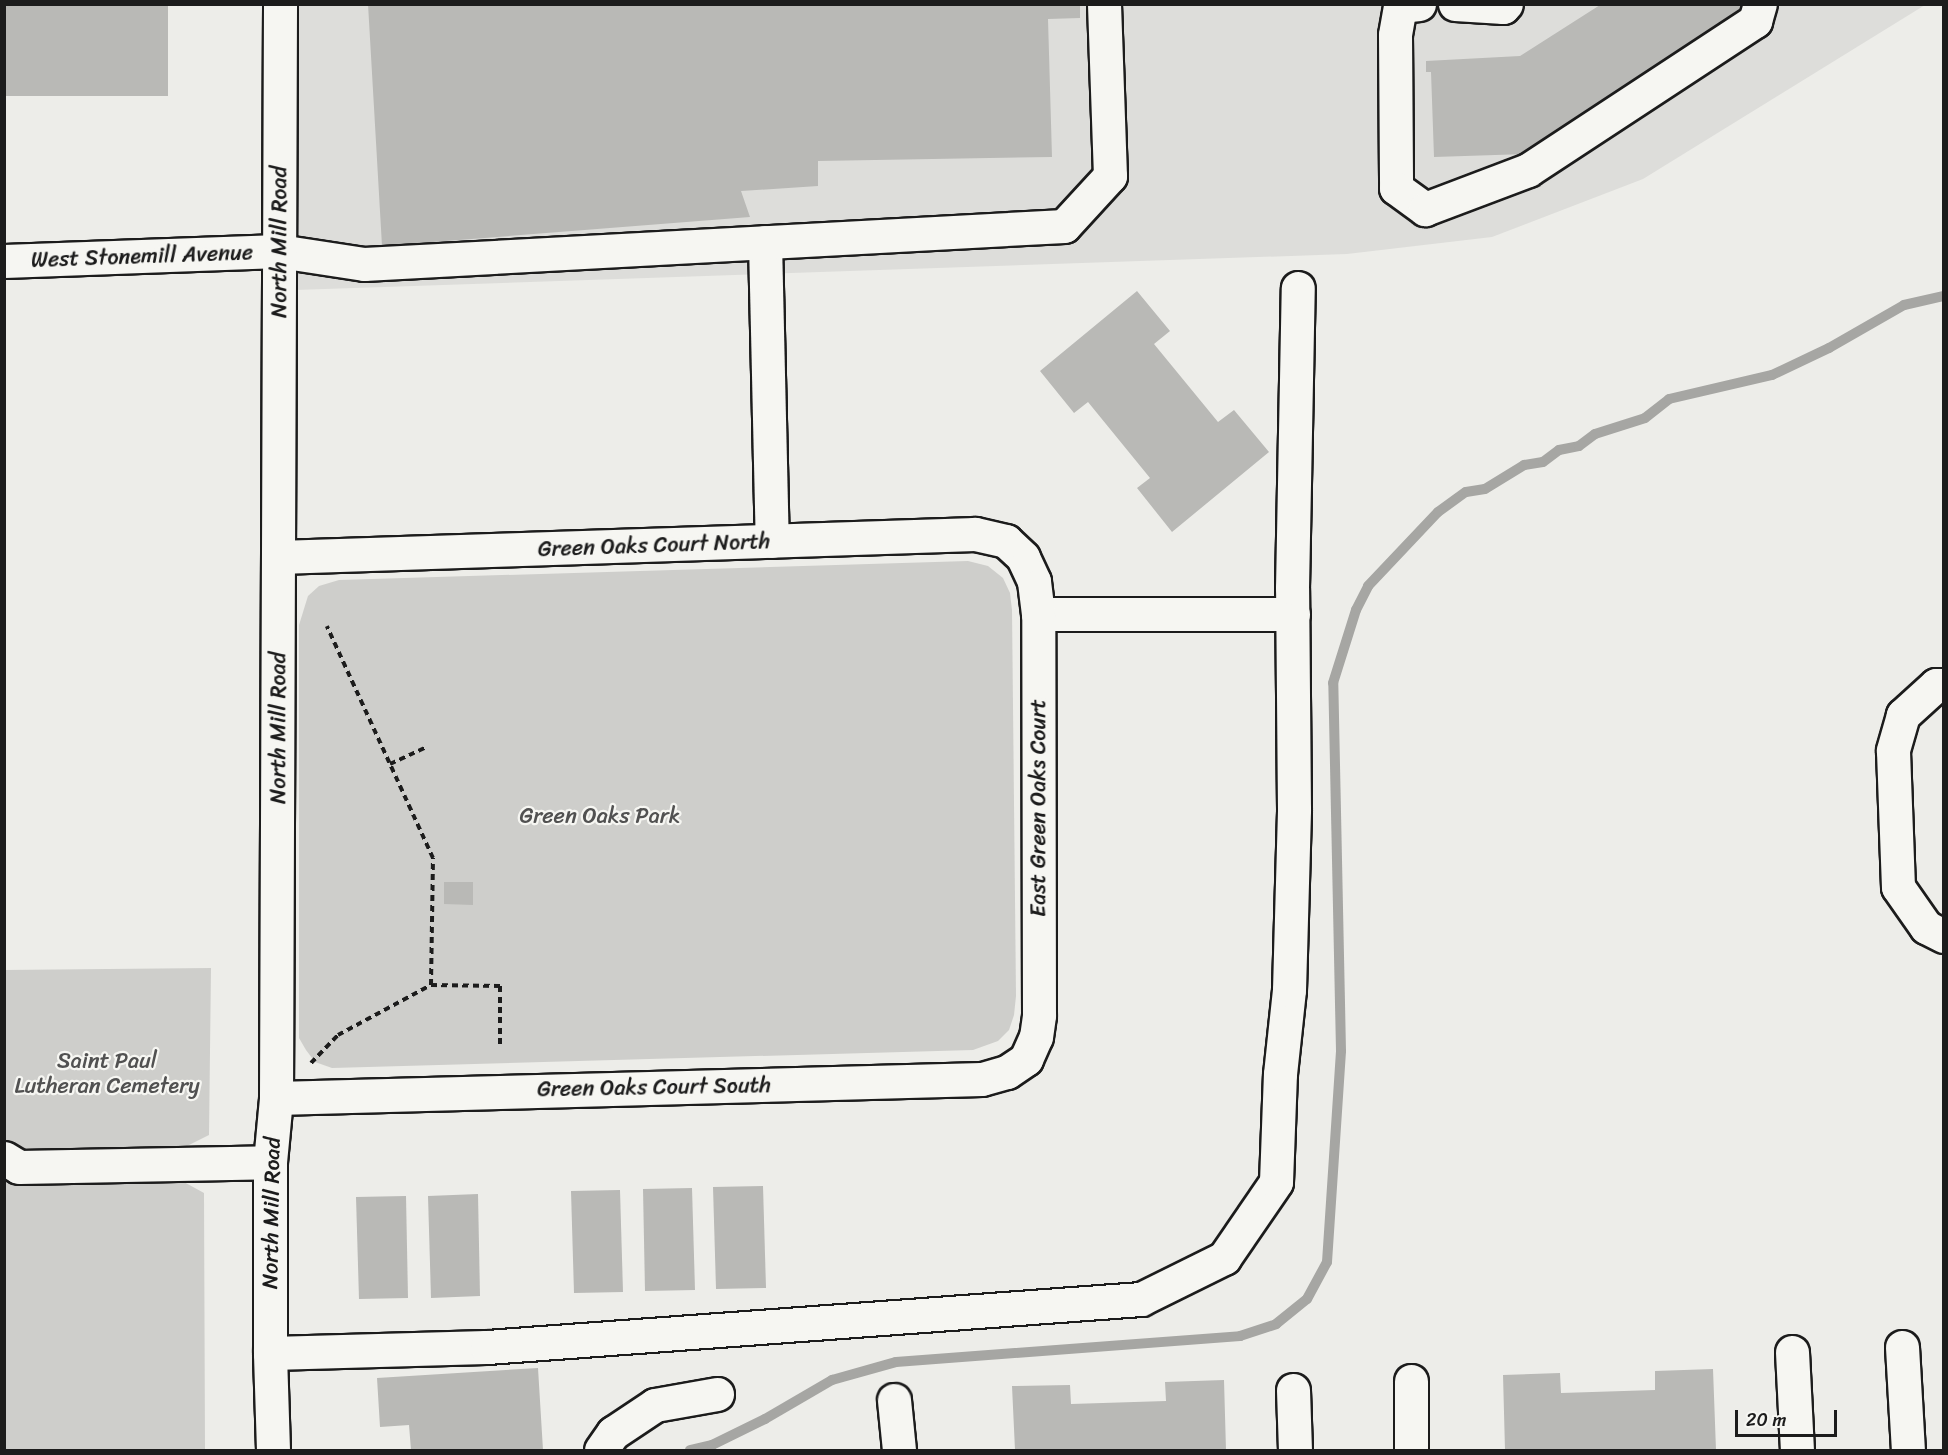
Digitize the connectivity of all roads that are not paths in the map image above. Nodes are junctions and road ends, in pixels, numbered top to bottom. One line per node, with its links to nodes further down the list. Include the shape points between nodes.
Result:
1 (280, 4): 8 (street, North Mill Road)
2 (1104, 4): 7 (street, West Stonemill Avenue, via 1110,176 1064,226)
3 (1455, 4): 4 (street)
4 (1506, 4)
5 (1760, 4): 6 (street, via 1755,21 1528,170 1425,209 1396,188 1395,35)
6 (1409, 5)
7 (765, 242): 8 (street, West Stonemill Avenue, via 364,264); 11 (street)
8 (279, 251): 9 (street, West Stonemill Avenue); 12 (street, North Mill Road)
9 (4, 261)
10 (1298, 288): 15 (street)
11 (772, 541): 12 (street, Green Oaks Court North); 13 (street, Green Oaks Court North, via 975,534 1006,541)
12 (278, 557): 19 (street, North Mill Road)
13 (1023, 557): 14 (street, East Green Oaks Court, via 1034,581)
14 (1038, 614): 15 (street); 18 (street, East Green Oaks Court, via 1039,1016)
15 (1293, 614): 24 (street, via 1294,809 1289,990 1280,1074 1276,1182 1224,1258 1141,1299 487,1347)
16 (1944, 685): 17 (street, via 1936,685 1903,715 1893,751 1898,887 1926,927)
17 (1944, 936)
18 (1026, 1059): 19 (street, Green Oaks Court South, via 1007,1072 982,1079)
19 (276, 1098): 20 (street, North Mill Road)
20 (270, 1162): 21 (street); 24 (street, North Mill Road)
21 (10, 1168)
22 (1902, 1347): 35 (street)
23 (1792, 1352): 34 (street)
24 (270, 1353): 29 (street, North Mill Road)
25 (1411, 1381): 33 (street)
26 (1293, 1390): 32 (street)
27 (717, 1394): 30 (street, via 655,1405 613,1433)
28 (894, 1400): 31 (street)
29 (273, 1450)
30 (601, 1450)
31 (899, 1450)
32 (1295, 1450)
33 (1411, 1450)
34 (1797, 1450)
35 (1908, 1450)

